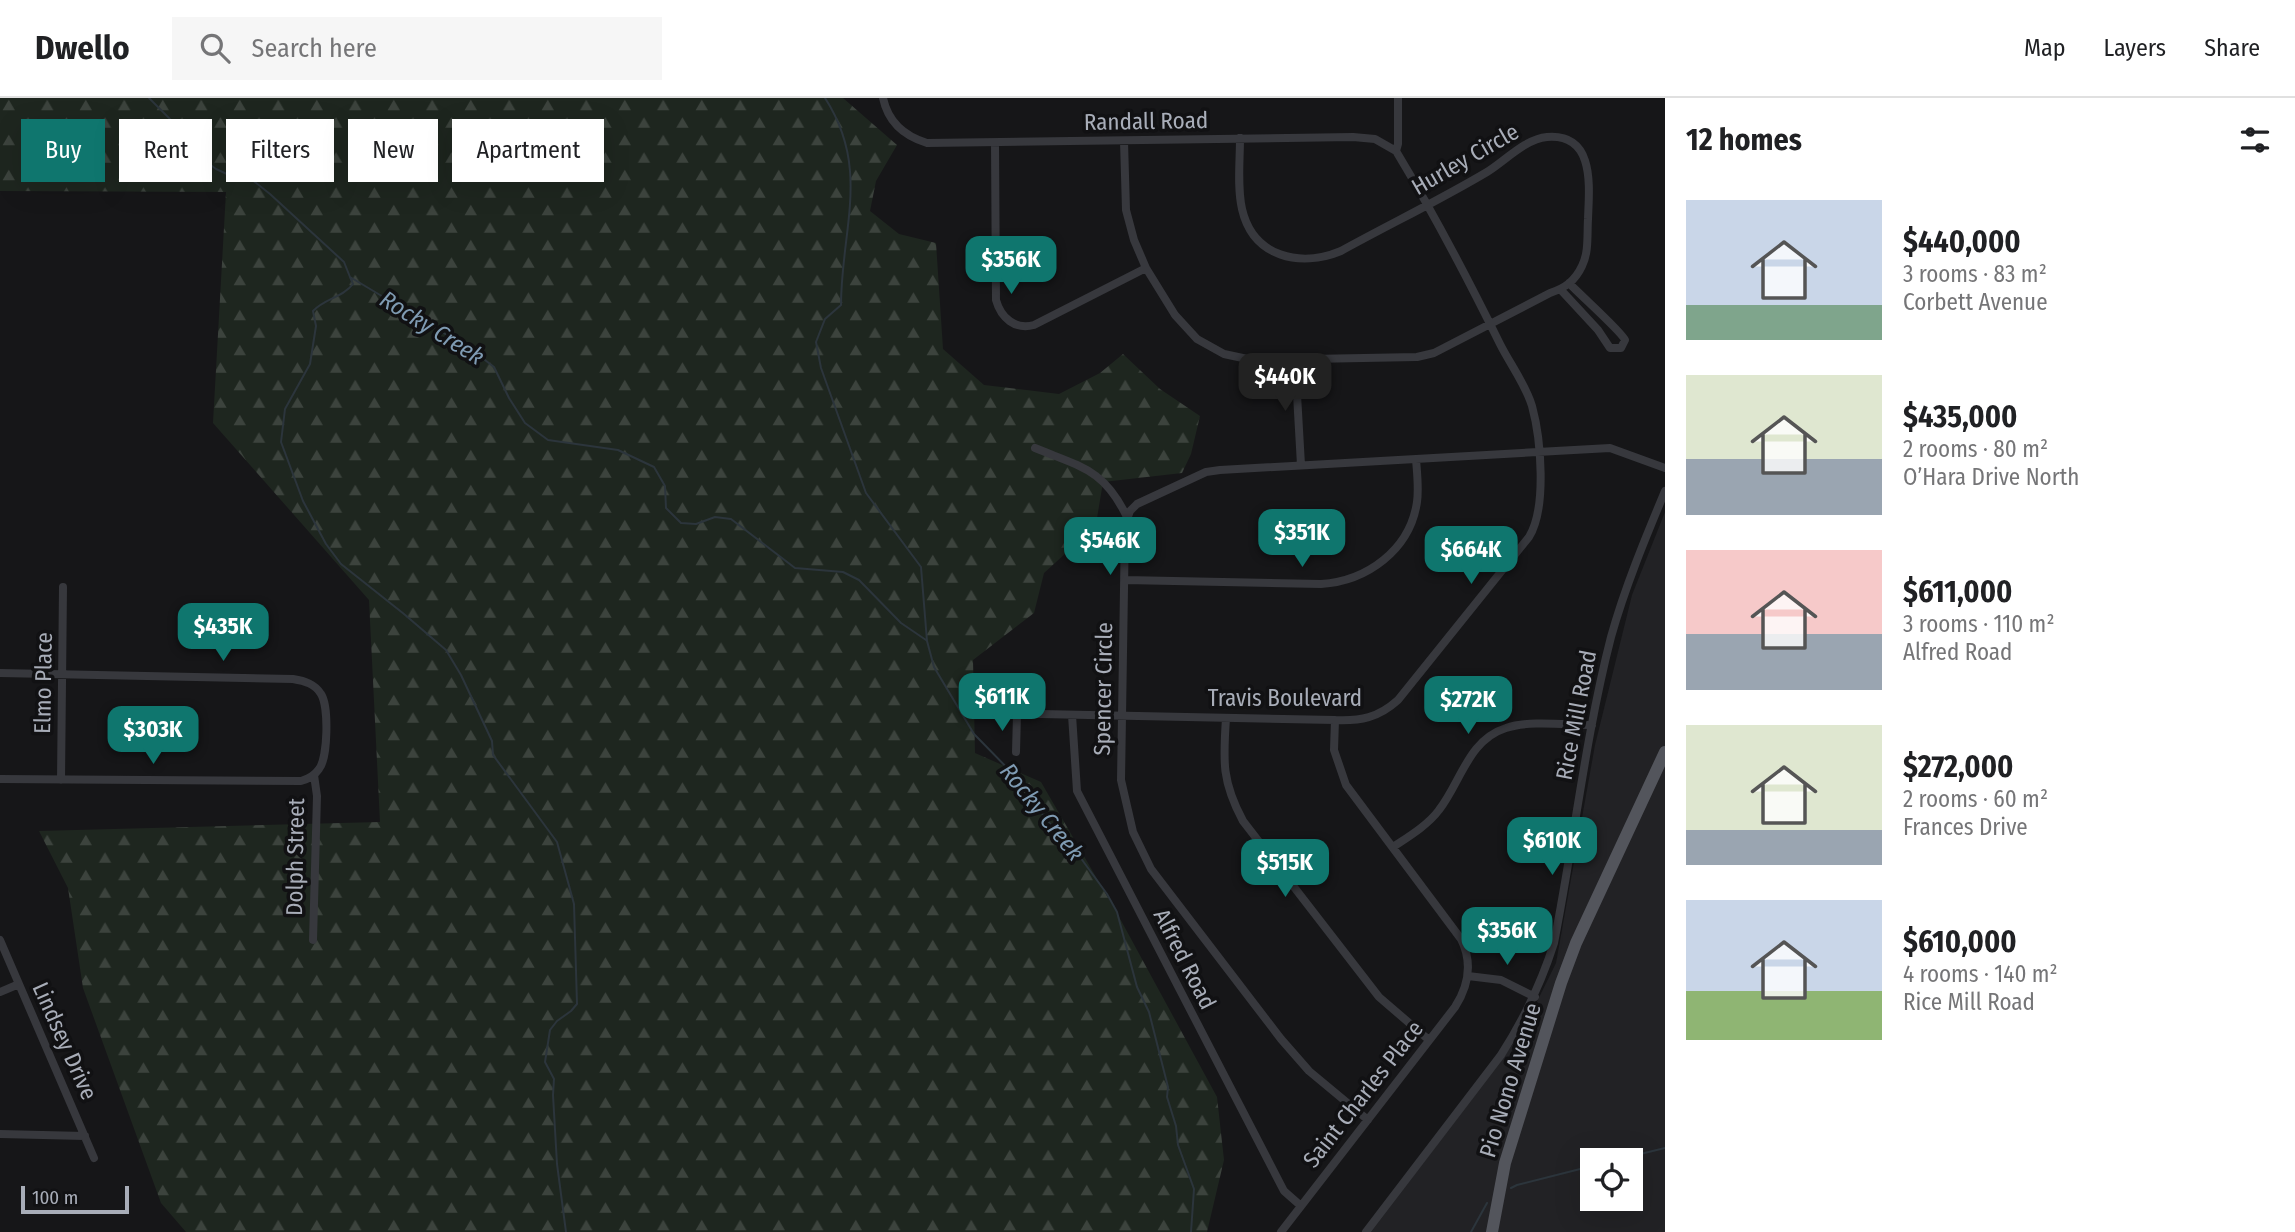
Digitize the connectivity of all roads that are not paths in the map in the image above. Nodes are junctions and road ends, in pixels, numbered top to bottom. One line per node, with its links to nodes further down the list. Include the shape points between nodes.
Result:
1 (883, 98): 5 (street, Randall Road, via 888,115 908,136 927,143)
2 (1398, 98): 6 (street)
3 (1240, 138): 4 (street, Randall Road); 6 (street, Randall Road, via 1366,137); 7 (street, Hurley Circle, via 1243,214 1256,236 1278,254 1296,259 1325,257)
4 (1124, 141): 5 (street, Randall Road); 8 (street, Hurley Circle, via 1126,210)
5 (995, 143): 8 (street, via 996,300 1010,322 1034,325)
6 (1396, 151): 7 (street, Travis Boulevard)
7 (1427, 205): 9 (street, Hurley Circle, via 1488,172 1532,141 1550,137 1568,141 1581,152 1589,172 1586,258); 11 (street, Travis Boulevard)
8 (1146, 268): 12 (street, Hurley Circle, via 1182,325 1210,348 1239,358)
9 (1570, 283): 10 (street, Hurley Circle); 10 (street, via 1622,333 1621,348 1610,348)
10 (1561, 290): 11 (street, Hurley Circle)
11 (1491, 325): 12 (street, Hurley Circle, via 1426,355); 14 (street, Travis Boulevard, via 1529,399)
12 (1295, 359): 16 (street)
13 (1035, 448): 19 (street, via 1097,475 1112,489)
14 (1538, 452): 15 (street); 17 (street, via 1610,448); 29 (street, Travis Boulevard, via 1539,512 1529,537 1398,700 1368,719)
15 (1416, 459): 16 (street); 20 (street, via 1416,506 1407,532 1391,554 1361,575 1321,584)
16 (1301, 465): 19 (street, via 1206,472 1137,504)
17 (1665, 468)
18 (1665, 491): 30 (street, Rice Mill Road, via 1621,605)
19 (1127, 517): 20 (street, Spencer Circle)
20 (1125, 580): 27 (street, Spencer Circle)
21 (63, 587): 23 (street, Elmo Place)
22 (0, 673): 23 (street)
23 (62, 674): 33 (street, via 309,683 322,695 326,708 324,759); 35 (street, Elmo Place)
24 (986, 713): 25 (street, Travis Boulevard)
25 (1017, 714): 26 (street, Travis Boulevard); 31 (street)
26 (1072, 715): 27 (street, Travis Boulevard); 48 (street, Alfred Road, via 1077,791 1284,1191)
27 (1122, 717): 28 (street, Travis Boulevard); 44 (street, Spencer Circle, via 1123,796 1136,842 1151,869 1281,1039 1309,1071)
28 (1226, 718): 29 (street, Travis Boulevard); 43 (street, via 1226,781 1243,821 1374,991)
29 (1335, 720): 36 (street, via 1334,750 1346,785)
30 (1592, 724): 36 (street, via 1525,724 1490,735 1470,757 1439,810); 42 (street, Rice Mill Road, via 1554,943)
31 (1016, 752)
32 (1665, 752): 51 (main road, Pio Nono Avenue, via 1561,983 1506,1163)
33 (314, 775): 35 (street, via 294,782); 38 (street, Dolph Street)
34 (0, 779): 35 (street)
35 (61, 780)
36 (1393, 847): 39 (street, via 1461,939 1469,962)
37 (0, 940): 40 (street, Lindsey Drive)
38 (313, 940)
39 (1468, 976): 42 (street, via 1501,980); 43 (street, Saint Charles Place, via 1459,1002)
40 (19, 984): 41 (street); 46 (street, Lindsey Drive)
41 (0, 992)
42 (1535, 997): 50 (street, Rice Mill Road, via 1501,1055)
43 (1429, 1040): 44 (street, Saint Charles Place)
44 (1368, 1120): 48 (street, Saint Charles Place)
45 (0, 1134): 46 (street)
46 (85, 1136): 47 (street, Lindsey Drive)
47 (94, 1158)
48 (1301, 1206): 49 (street, Saint Charles Place)
49 (1281, 1232)
50 (1366, 1232)
51 (1492, 1232)

